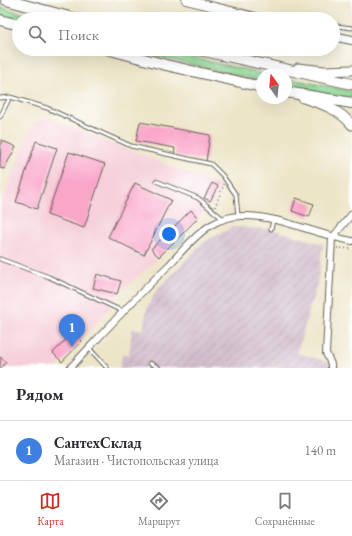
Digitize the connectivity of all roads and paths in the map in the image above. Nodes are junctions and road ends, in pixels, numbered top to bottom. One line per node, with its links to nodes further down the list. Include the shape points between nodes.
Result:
1 (6, 0): 3 (main road)
2 (186, 0): 4 (street)
3 (51, 12)
4 (235, 12)
5 (0, 20): 6 (main road)
6 (12, 23)
7 (340, 26): 8 (lane)
8 (352, 28)
9 (340, 37): 10 (street)
10 (352, 40)
11 (133, 56): 16 (main road)
12 (224, 56): 13 (main road)
13 (241, 60): 14 (main road, via 324,71); 15 (main road)
14 (352, 70)
15 (352, 84)
16 (256, 86)
17 (292, 94): 21 (main road)
18 (292, 95): 23 (main road, via 331,107)
19 (10, 97): 20 (lane); 22 (lane); 24 (lane, via 47,108 132,146 211,164)
20 (0, 98)
21 (352, 103)
22 (0, 117)
23 (352, 125)
24 (225, 180): 26 (path); 28 (lane, via 236,195)
25 (156, 181): 26 (lane, via 198,198)
26 (214, 211): 29 (lane)
27 (352, 214): 32 (street)
28 (238, 216): 29 (street); 30 (street)
29 (223, 219): 37 (street, via 203,230)
30 (273, 220): 31 (lane); 32 (street)
31 (271, 229)
32 (332, 238): 33 (street); 34 (street)
33 (352, 241)
34 (331, 247): 35 (path); 43 (street, via 326,353)
35 (352, 249)
36 (0, 259): 37 (lane, via 50,277)
37 (122, 311): 38 (street)
38 (89, 348): 40 (street); 41 (lane)
39 (150, 363): 42 (lane)
40 (70, 368)
41 (107, 368)
42 (160, 368)
43 (331, 368)

